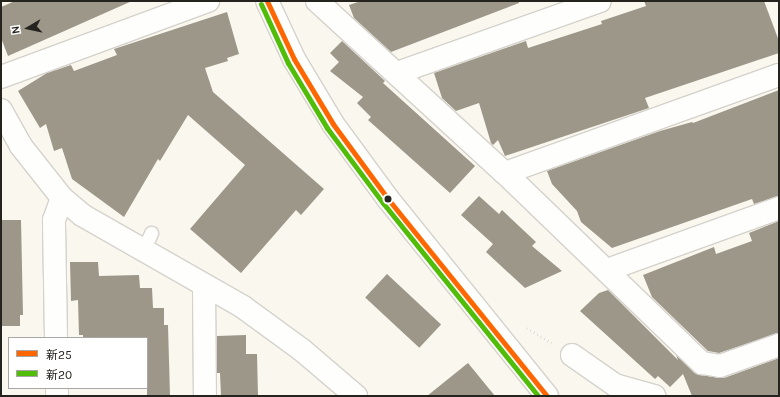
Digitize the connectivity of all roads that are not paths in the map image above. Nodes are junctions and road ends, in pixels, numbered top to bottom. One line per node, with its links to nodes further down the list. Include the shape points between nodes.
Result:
1 (208, 1): 7 (street)
2 (267, 1): 19 (street, via 294,59 333,124 388,199)
3 (600, 1): 5 (street)
4 (324, 7): 5 (street)
5 (396, 73): 9 (street)
6 (779, 76): 9 (street)
7 (1, 77)
8 (1, 110): 10 (street, via 22,146)
9 (505, 173): 12 (street)
10 (62, 198): 13 (street, via 82,215 147,242); 14 (street, via 54,220)
11 (779, 208): 12 (street)
12 (607, 270): 15 (street, via 702,363 720,366)
13 (204, 287): 17 (street, via 243,307 302,350); 18 (street)
14 (56, 337)
15 (779, 345)
16 (572, 355): 20 (street, via 615,385)
17 (351, 394)
18 (205, 396)
19 (547, 396)
20 (654, 396)

